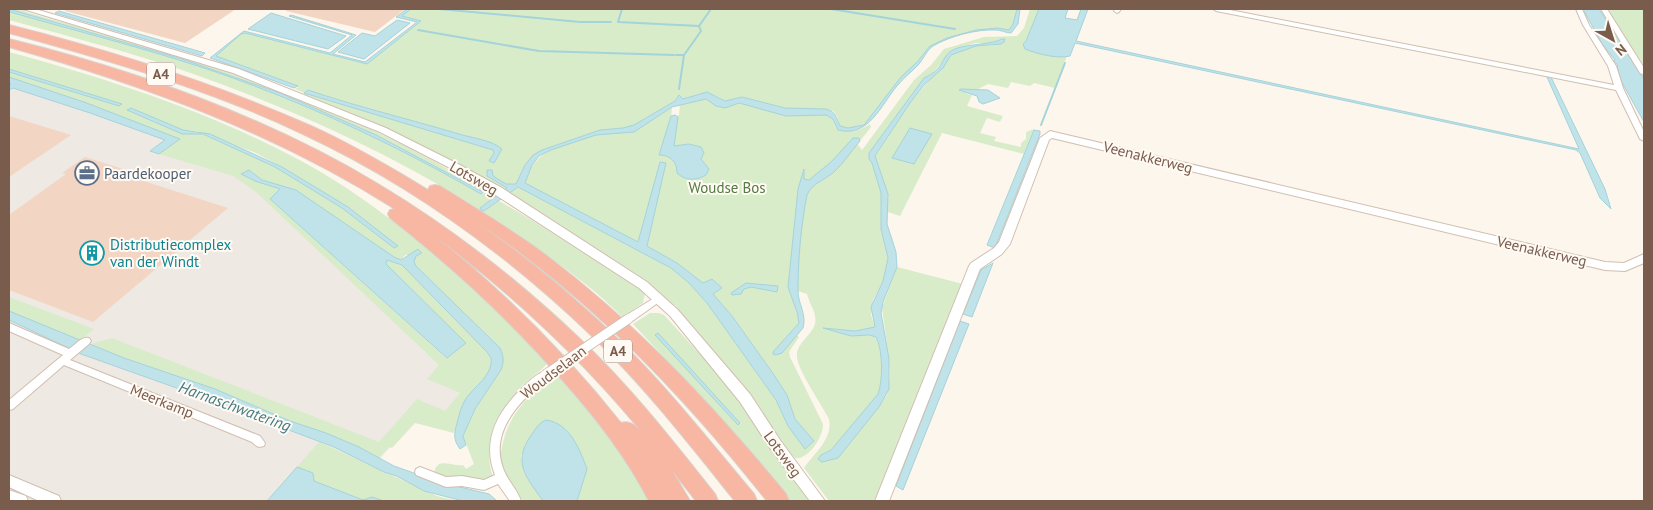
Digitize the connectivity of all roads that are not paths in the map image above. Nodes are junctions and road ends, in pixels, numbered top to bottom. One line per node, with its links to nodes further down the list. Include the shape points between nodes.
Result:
1 (27, 9): 14 (street, Lotsweg, via 202,59 383,130 498,191)
2 (1216, 9): 9 (street)
3 (1568, 9): 5 (street)
4 (1604, 9): 8 (street)
5 (1579, 10): 9 (street, via 1612,66)
6 (9, 28): 11 (highway, A4, via 178,79 309,131)
7 (9, 44): 12 (highway, A4, via 192,102 295,146 321,166)
8 (1644, 73)
9 (1619, 88): 10 (street)
10 (1644, 139)
11 (470, 217): 31 (highway, A4, via 599,332 694,434); 32 (highway, A4, via 565,278 641,346 716,425)
12 (439, 238): 18 (highway, A4); 30 (highway, A4, via 497,275 576,346 670,451)
13 (1644, 258): 34 (street, Veenakkerweg, via 1625,267 1605,266 1050,134 1045,138 1004,244 975,266)
14 (659, 298): 22 (street, Woudselaan, bridge, via 525,389 510,406 499,427 494,448); 33 (street, Lotsweg, via 745,398)
15 (9, 327): 17 (street, Meerkamp)
16 (86, 341): 17 (street)
17 (69, 356): 19 (street); 20 (street, Meerkamp)
18 (563, 367): 28 (highway, A4, via 628,447); 29 (highway, A4, via 585,383 659,467)
19 (9, 406)
20 (260, 442)
21 (420, 472): 22 (street, via 446,482 484,485)
22 (500, 478): 27 (street, Woudselaan)
23 (9, 481): 26 (street)
24 (9, 496): 25 (street)
25 (21, 501)
26 (54, 501)
27 (516, 501)
28 (659, 501)
29 (680, 501)
30 (708, 501)
31 (747, 501)
32 (779, 501)
33 (818, 501)
34 (882, 501)

